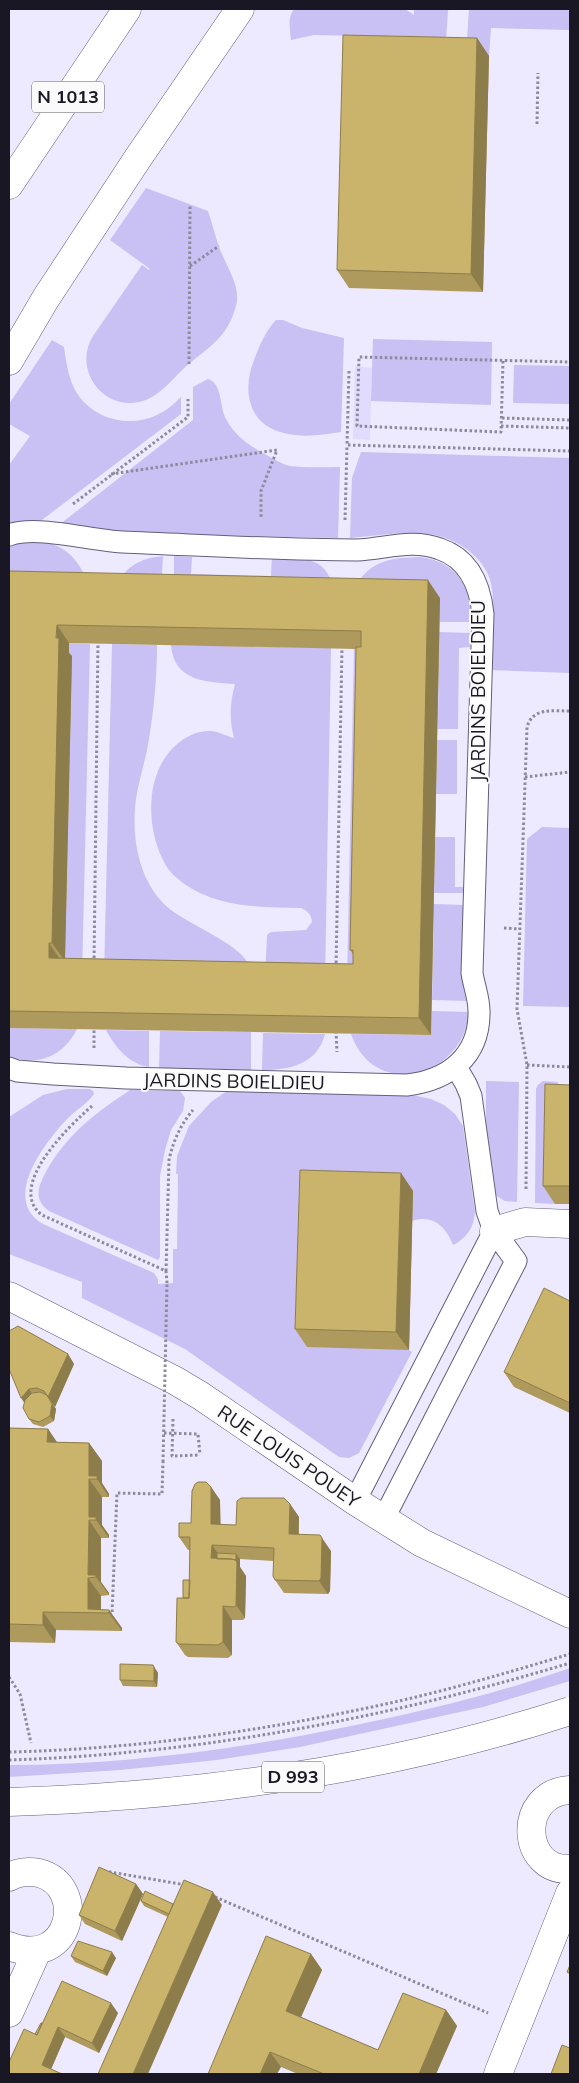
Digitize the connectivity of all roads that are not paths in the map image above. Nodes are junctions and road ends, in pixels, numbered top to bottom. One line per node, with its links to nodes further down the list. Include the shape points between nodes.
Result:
1 (127, 9): 4 (main road, N 1013)
2 (229, 9): 5 (main road)
3 (240, 9): 6 (main road, via 46,298)
4 (9, 185)
5 (9, 334)
6 (9, 362)
7 (9, 535): 8 (lane, JARDINS BOIELDIEU, via 36,531 99,541 358,550 427,544 442,549 469,570 482,600 472,973 479,1012 473,1046)
8 (456, 1067): 9 (lane, JARDINS BOIELDIEU, via 439,1077 407,1085 126,1078); 11 (lane, via 471,1096 484,1198)
9 (9, 1068)
10 (570, 1224): 11 (main road, via 525,1222)
11 (494, 1231): 13 (lane); 14 (lane, via 516,1261)
12 (9, 1296): 15 (main road, RUE LOUIS POUEY, via 176,1381)
13 (397, 1420): 14 (lane); 15 (lane)
14 (426, 1435): 16 (lane)
15 (355, 1501): 16 (main road, RUE LOUIS POUEY)
16 (384, 1518): 17 (main road, RUE LOUIS POUEY, via 422,1543)
17 (570, 1614)
18 (570, 1711): 20 (main road, D 993, bridge, via 436,1748 310,1774 196,1790)
19 (570, 1790): 21 (main road, via 560,1790 546,1798 531,1821 531,1835 541,1857 552,1865)
20 (9, 1802)
21 (570, 1869)
22 (9, 1877): 25 (main road, via 31,1872 45,1875 64,1892 69,1911 66,1925 56,1941)
23 (570, 1893): 27 (main road)
24 (9, 1946): 25 (main road, via 22,1951)
25 (37, 1951): 26 (main road)
26 (9, 2013)
27 (498, 2074)

